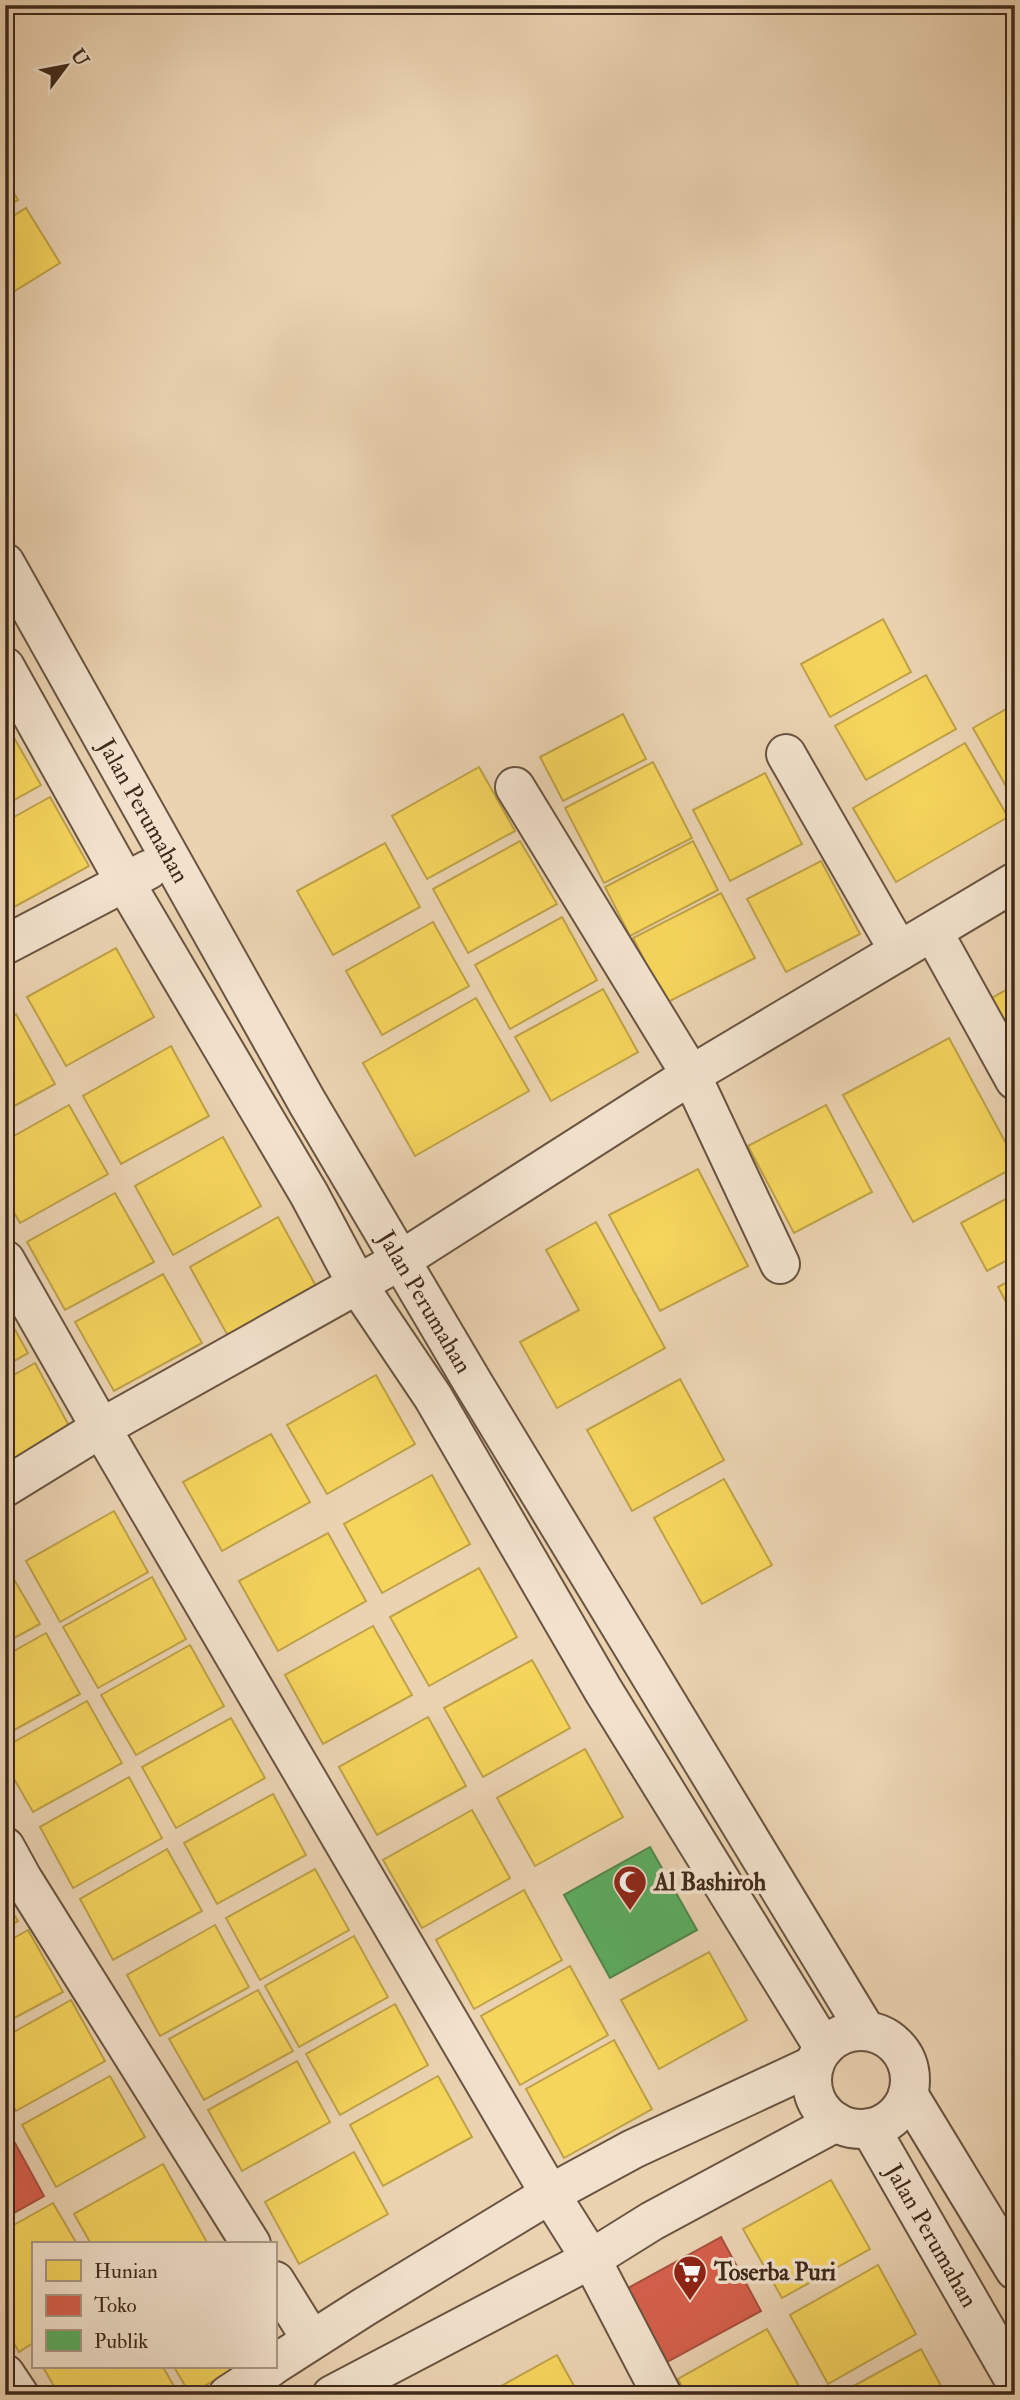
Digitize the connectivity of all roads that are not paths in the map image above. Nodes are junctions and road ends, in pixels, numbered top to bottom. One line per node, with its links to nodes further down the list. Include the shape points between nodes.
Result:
1 (5, 563): 5 (street, Jalan Perumahan)
2 (5, 667): 7 (street, Jalan Perumahan)
3 (786, 754): 10 (street)
4 (515, 787): 11 (street)
5 (171, 857): 7 (street); 14 (street, Jalan Perumahan)
6 (1015, 882): 8 (street)
7 (125, 883): 9 (street); 16 (street, Jalan Perumahan, via 309,1194)
8 (933, 932): 10 (street); 12 (street)
9 (5, 945)
10 (898, 951): 11 (street)
11 (691, 1075): 14 (street); 15 (street)
12 (1015, 1080)
13 (5, 1260): 17 (street)
14 (401, 1260): 16 (street); 19 (street, Jalan Perumahan)
15 (780, 1264)
16 (357, 1284): 17 (street); 20 (street, Jalan Perumahan, via 433,1397)
17 (101, 1428): 18 (street); 26 (street)
18 (5, 1487)
19 (539, 1493): 20 (street); 22 (street, Jalan Perumahan)
20 (502, 1516): 23 (street, Jalan Perumahan)
21 (5, 1847): 27 (street)
22 (866, 2031): 23 (street, via 836,2038); 24 (street, via 897,2045 910,2077)
23 (819, 2056): 25 (street, via 812,2083 816,2099 824,2112); 26 (street)
24 (908, 2094): 25 (street, via 900,2110 886,2122); 29 (street, Jalan Perumahan)
25 (853, 2125): 28 (street, via 652,2221); 34 (street, Jalan Perumahan)
26 (550, 2194): 28 (street); 31 (street)
27 (250, 2242)
28 (591, 2259): 37 (street); 38 (street)
29 (1015, 2270)
30 (276, 2283): 31 (street)
31 (311, 2339): 33 (street)
32 (5, 2374): 35 (street)
33 (274, 2374): 36 (street)
34 (1015, 2381)
35 (19, 2395)
36 (228, 2395)
37 (332, 2395)
38 (662, 2395)

